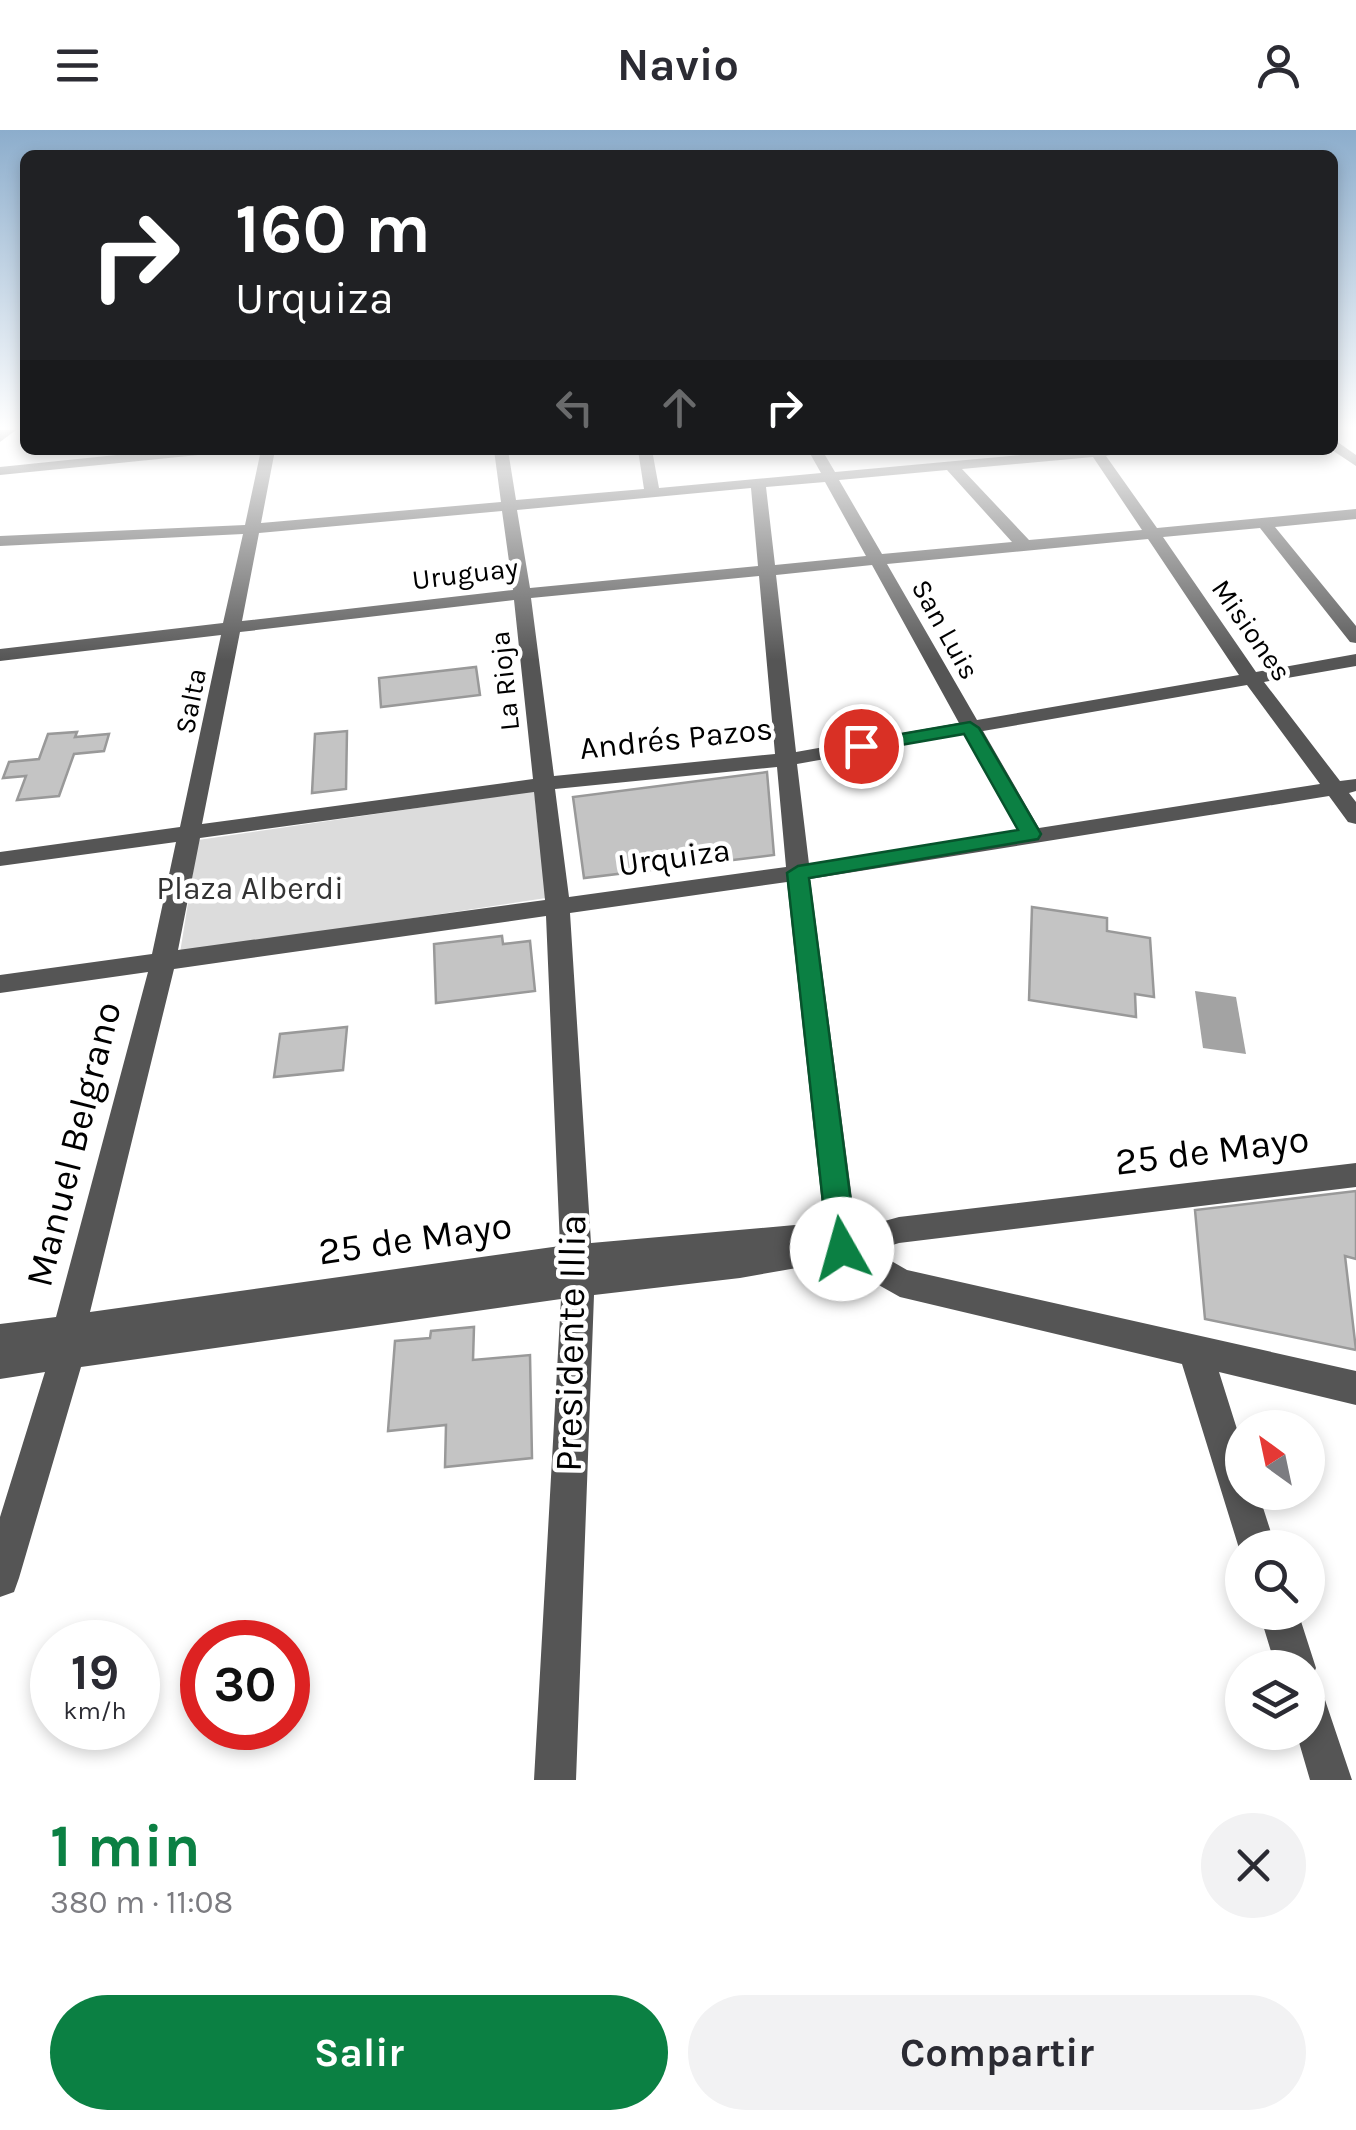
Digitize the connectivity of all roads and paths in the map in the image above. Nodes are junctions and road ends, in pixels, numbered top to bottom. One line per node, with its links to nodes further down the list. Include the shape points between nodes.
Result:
1 (256, 507): 10 (street, Salta)
2 (476, 507): 10 (street)
3 (507, 507): 16 (street, La Rioja)
4 (761, 507): 15 (street)
5 (846, 507): 14 (street, San Luis)
6 (989, 507): 13 (street)
7 (1133, 507): 11 (street, Misiones)
8 (1356, 514): 9 (street, Uruguay)
9 (1263, 522): 11 (street, Uruguay); 18 (street)
10 (252, 529): 12 (street); 17 (street, Salta)
11 (1149, 531): 13 (street, Uruguay); 21 (street, Misiones)
12 (0, 541)
13 (1024, 545): 14 (street, Uruguay)
14 (876, 561): 15 (street, Uruguay); 22 (street, San Luis)
15 (770, 572): 16 (street, Uruguay); 23 (street)
16 (522, 594): 17 (street, Uruguay); 24 (street, La Rioja)
17 (232, 629): 19 (street, Uruguay); 28 (street, Salta)
18 (1356, 638)
19 (0, 654)
20 (1356, 660): 21 (street, Andrés Pazos)
21 (1252, 679): 22 (street, Andrés Pazos); 25 (street, Misiones)
22 (970, 728): 23 (street, Andrés Pazos); 27 (street, San Luis)
23 (789, 759): 24 (street, Andrés Pazos); 30 (street)
24 (542, 784): 28 (street, Andrés Pazos); 31 (street, La Rioja)
25 (1346, 787): 26 (street, Misiones); 27 (street, Urquiza)
26 (1356, 817)
27 (1031, 834): 30 (street, Urquiza)
28 (191, 835): 29 (street, Andrés Pazos); 32 (street, Salta)
29 (0, 858)
30 (798, 873): 31 (street, Urquiza); 35 (street)
31 (558, 906): 32 (street, Urquiza); 36 (street, Presidente Illia)
32 (163, 962): 33 (street, Urquiza); 38 (street, Manuel Belgrano)
33 (0, 984)
34 (1356, 1175): 35 (street, 25 de Mayo, via 899,1230)
35 (842, 1249): 36 (street, 25 de Mayo); 39 (street, via 900,1283)
36 (577, 1270): 38 (street, 25 de Mayo); 45 (street, Presidente Illia)
37 (0, 1340): 38 (street, 25 de Mayo)
38 (68, 1342): 40 (street, 25 de Mayo); 43 (street, Manuel Belgrano)
39 (1195, 1350): 41 (street); 42 (street)
40 (0, 1363)
41 (1356, 1388)
42 (1252, 1530)
43 (0, 1578)
44 (1322, 1750): 46 (street)
45 (554, 1780)
46 (1331, 1780)

